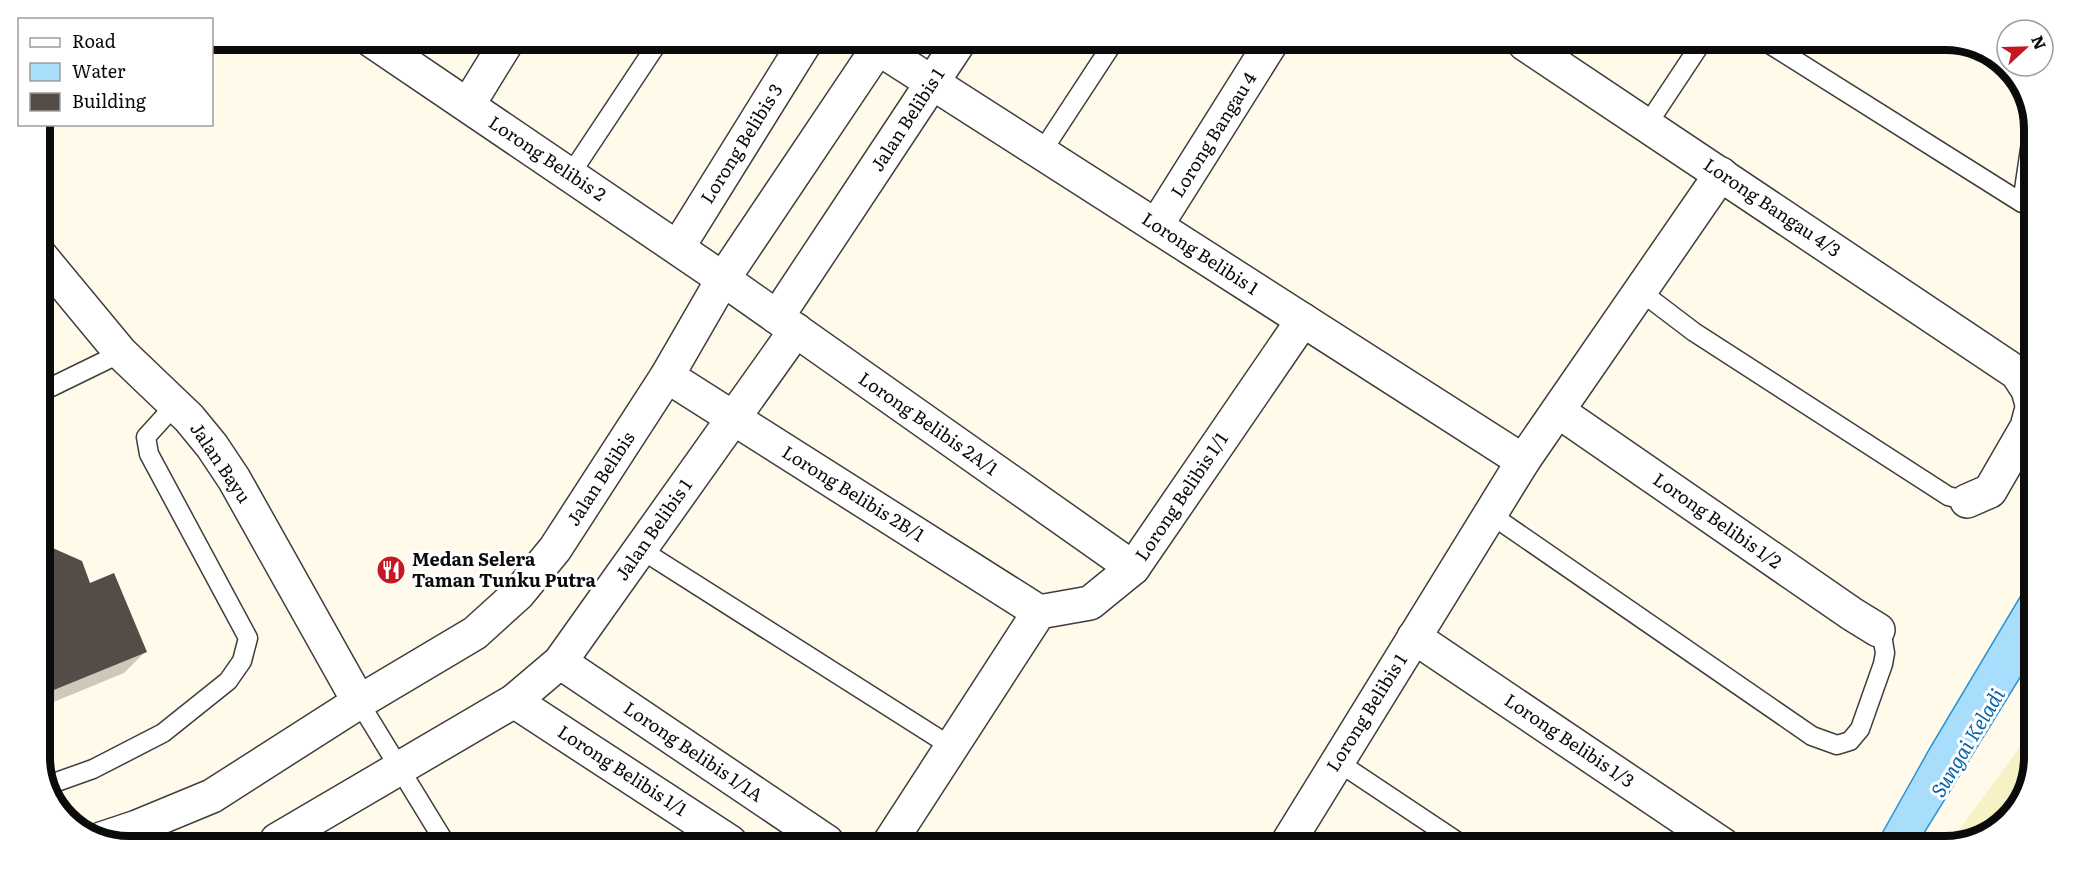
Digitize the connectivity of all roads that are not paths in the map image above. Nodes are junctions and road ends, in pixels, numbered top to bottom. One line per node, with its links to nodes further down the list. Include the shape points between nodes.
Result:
1 (386, 50): 14 (street, Lorong Belibis 2)
2 (502, 50): 14 (street)
3 (653, 50): 18 (lane)
4 (800, 50): 21 (street, Lorong Belibis 3)
5 (877, 50): 23 (street, Jalan Belibis)
6 (887, 50): 13 (street, Lorong Belibis 1)
7 (953, 50): 13 (street, Jalan Belibis 1)
8 (1108, 50): 16 (lane)
9 (1267, 50): 20 (street, Lorong Bangau 4)
10 (1534, 50): 15 (street, Lorong Bangau 4/3)
11 (1698, 50): 15 (lane)
12 (1779, 50): 19 (lane, via 2022,203)
13 (932, 83): 16 (street, Lorong Belibis 1); 26 (street, Jalan Belibis 1)
14 (468, 105): 18 (street, Lorong Belibis 2)
15 (1647, 125): 17 (street, Lorong Bangau 4/3)
16 (1041, 153): 20 (street, Lorong Belibis 1)
17 (1721, 174): 24 (street, Lorong Belibis 1); 29 (street, Lorong Bangau 4/3)
18 (570, 175): 21 (street, Lorong Belibis 2)
19 (2023, 195)
20 (1156, 226): 25 (street, Lorong Belibis 1)
21 (678, 248): 23 (street, Lorong Belibis 2)
22 (50, 267): 27 (street, Jalan Bayu)
23 (723, 279): 26 (street, Lorong Belibis 2A/1); 28 (street, Jalan Belibis)
24 (1640, 291): 32 (street, Lorong Belibis 1); 36 (lane, via 1694,332 1948,496)
25 (1303, 320): 35 (street, Lorong Belibis 1); 39 (street, Lorong Belibis 1/1)
26 (787, 324): 33 (street, Jalan Belibis 1); 39 (street, Lorong Belibis 2A/1)
27 (121, 353): 30 (lane); 31 (street, Jalan Bayu)
28 (667, 376): 33 (street, Lorong Belibis 2B/1); 45 (street, Jalan Belibis, via 555,549 518,594 475,633)
29 (2024, 387)
30 (50, 388)
31 (175, 405): 45 (street, Jalan Bayu, via 212,446 234,479); 49 (lane, via 146,437 149,454 248,638 242,661 228,681 164,732 93,769)
32 (1558, 411): 35 (street, Lorong Belibis 1); 41 (street, Lorong Belibis 1/2)
33 (734, 418): 38 (street, Jalan Belibis 1); 40 (street, Lorong Belibis 2B/1)
34 (2023, 433): 36 (street, via 1990,491)
35 (1523, 461): 37 (street, Lorong Belibis 1)
36 (1967, 501)
37 (1490, 514): 41 (lane, via 1812,736 1837,745 1850,741 1860,729 1877,684 1885,654); 42 (street, Lorong Belibis 1)
38 (640, 549): 43 (street, Jalan Belibis 1); 46 (lane)
39 (1133, 568): 40 (street, Lorong Belibis 1/1, via 1090,603)
40 (1039, 612): 46 (street)
41 (1878, 630)
42 (1414, 637): 47 (street, Lorong Belibis 1); 59 (street, Lorong Belibis 1/3)
43 (560, 662): 44 (street, Jalan Belibis 1); 55 (street, Lorong Belibis 1/1A)
44 (514, 701): 48 (street, Jalan Belibis 1); 54 (street, Lorong Belibis 1/1)
45 (359, 702): 48 (lane); 50 (street, Jalan Belibis, via 212,796)
46 (952, 747): 56 (street)
47 (1338, 762): 57 (street, Lorong Belibis 1); 58 (lane)
48 (400, 768): 52 (street, Jalan Belibis 1); 53 (lane)
49 (54, 783)
50 (141, 833): 51 (street, Jalan Belibis)
51 (124, 836)
52 (284, 836)
53 (441, 836)
54 (721, 836)
55 (817, 836)
56 (894, 836)
57 (1292, 836)
58 (1449, 836)
59 (1710, 836)

